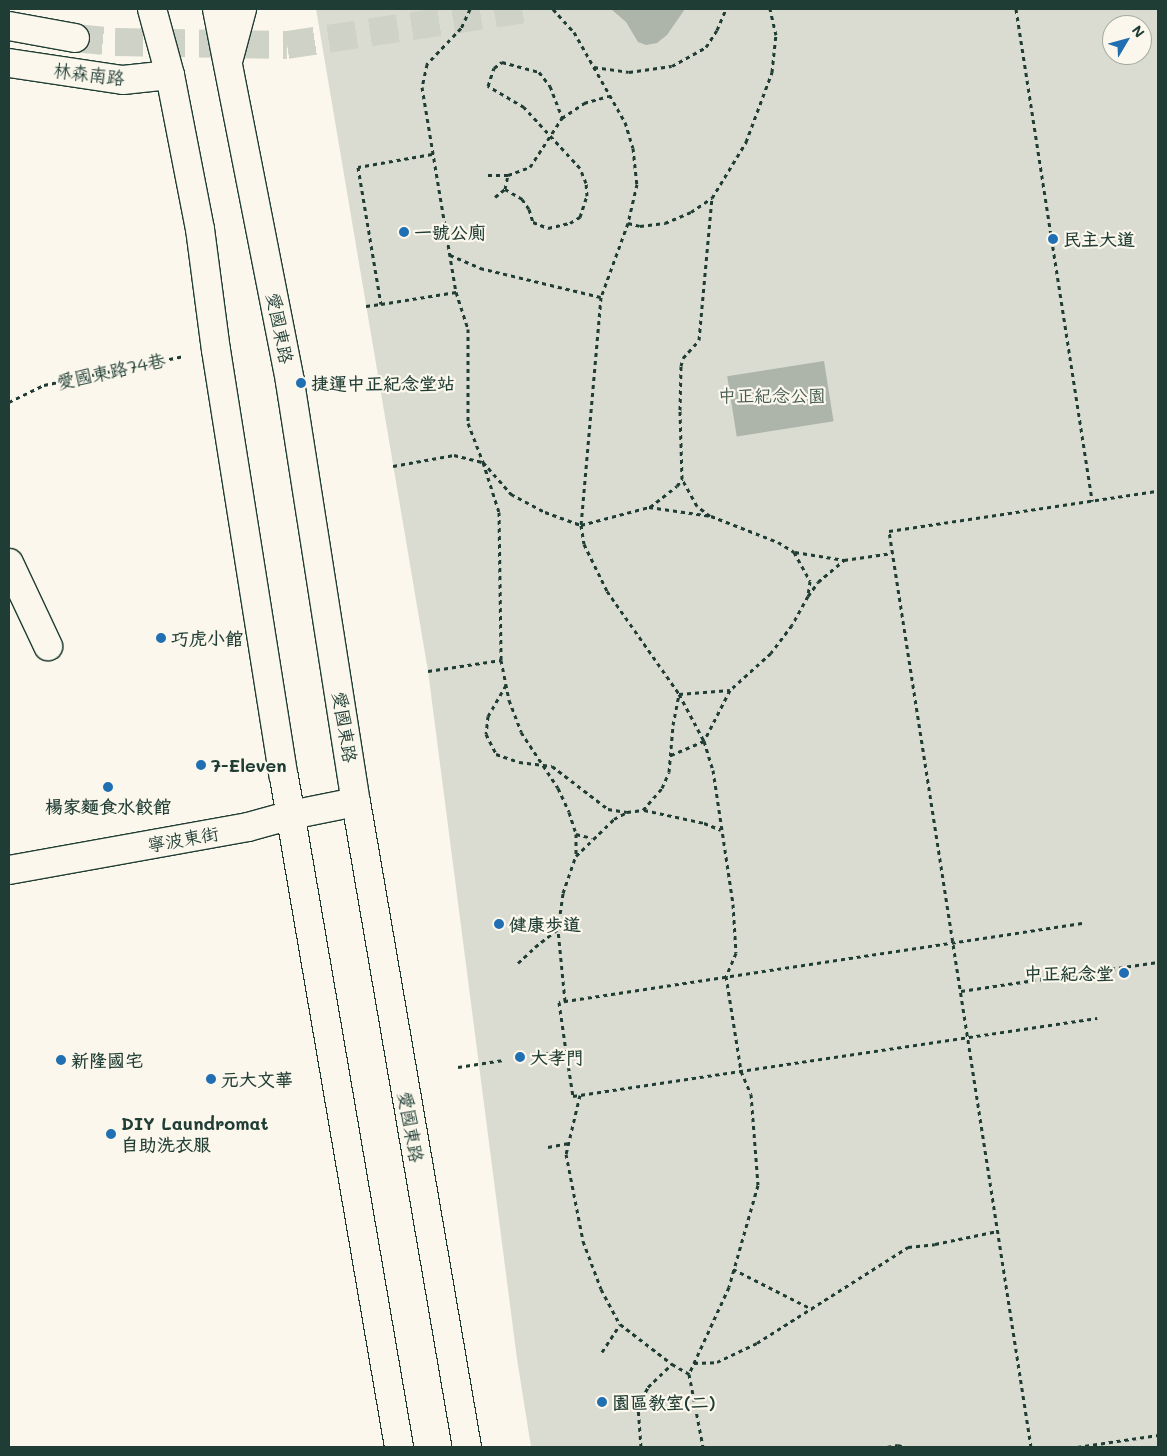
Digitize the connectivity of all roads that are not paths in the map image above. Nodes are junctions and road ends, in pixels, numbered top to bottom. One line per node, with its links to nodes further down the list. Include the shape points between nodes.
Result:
1 (152, 9): 8 (street)
2 (217, 9): 7 (street, 愛國東路)
3 (242, 9): 7 (street)
4 (9, 26): 5 (street, 林森南路)
5 (75, 38)
6 (9, 62): 8 (street, 林森南路, via 123,80)
7 (228, 64): 11 (street, 愛國東路, via 290,382)
8 (170, 75): 12 (street, via 200,229 216,350)
9 (9, 563): 10 (street)
10 (48, 646)
11 (356, 802): 12 (street, 寧波東街); 15 (street, 愛國東路)
12 (290, 815): 13 (street, 寧波東街, via 248,827); 14 (street)
13 (9, 870)
14 (399, 1447)
15 (467, 1447)

